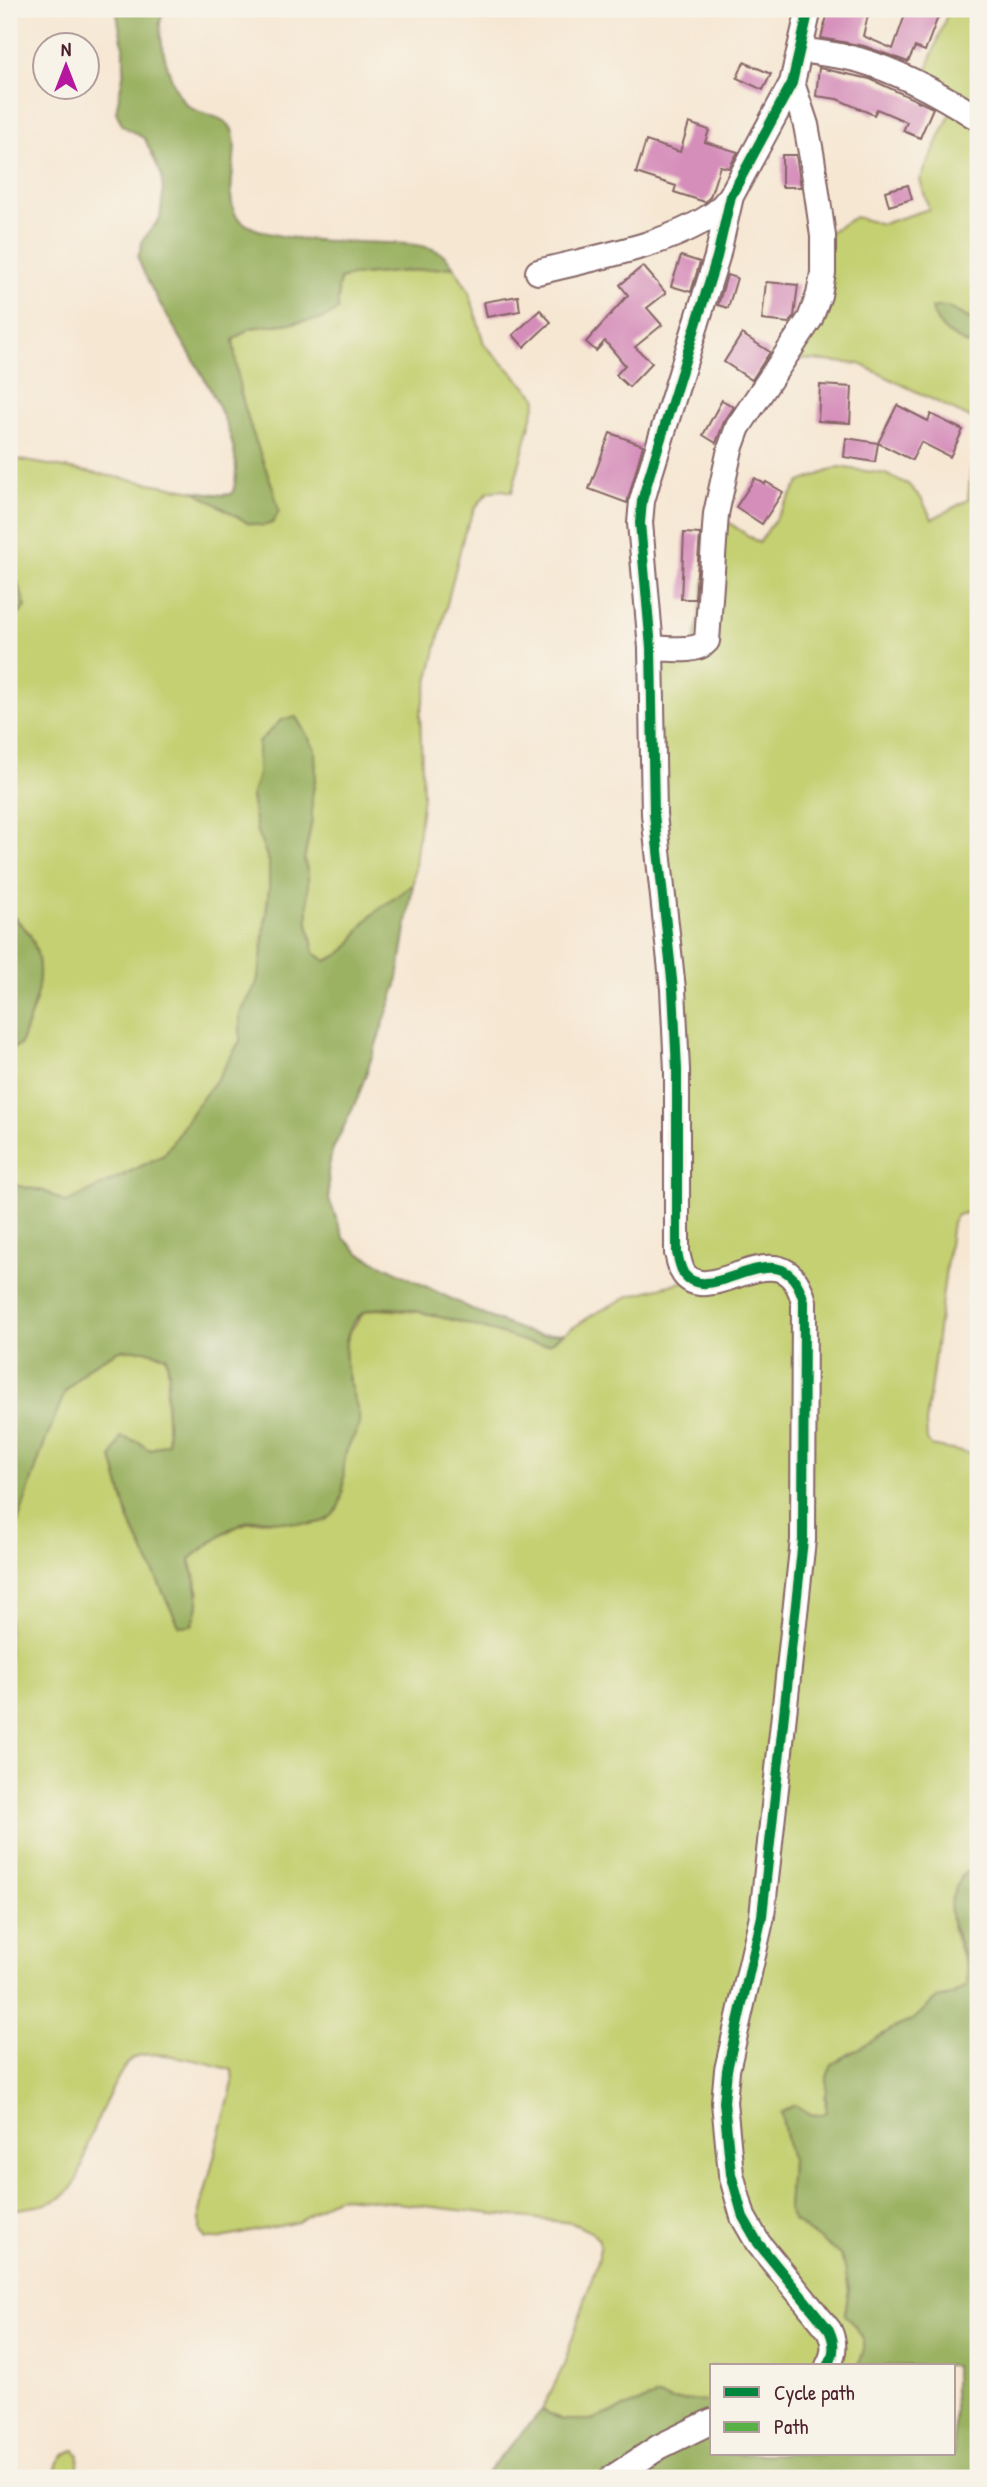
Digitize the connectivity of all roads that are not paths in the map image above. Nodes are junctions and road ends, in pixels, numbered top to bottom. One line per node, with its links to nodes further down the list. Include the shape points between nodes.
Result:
1 (809, 9): 2 (street)
2 (800, 50): 3 (street); 4 (street, via 875,65 940,94)
3 (792, 83): 5 (street); 7 (street, via 806,125 822,236 819,295 810,319 738,428 730,449 716,514 707,641 694,649)
4 (976, 117)
5 (731, 197): 6 (street, via 713,215 679,232); 7 (street, via 642,501)
6 (538, 272)
7 (651, 648): 8 (street, via 654,814 677,1056 677,1253 682,1272 703,1283 763,1267 779,1270 800,1286 804,1303 803,1540 762,1916 724,2102 731,2174 743,2217 758,2243 829,2330 834,2340)
8 (829, 2364)
9 (710, 2422): 10 (street, via 659,2447)
10 (612, 2478)

